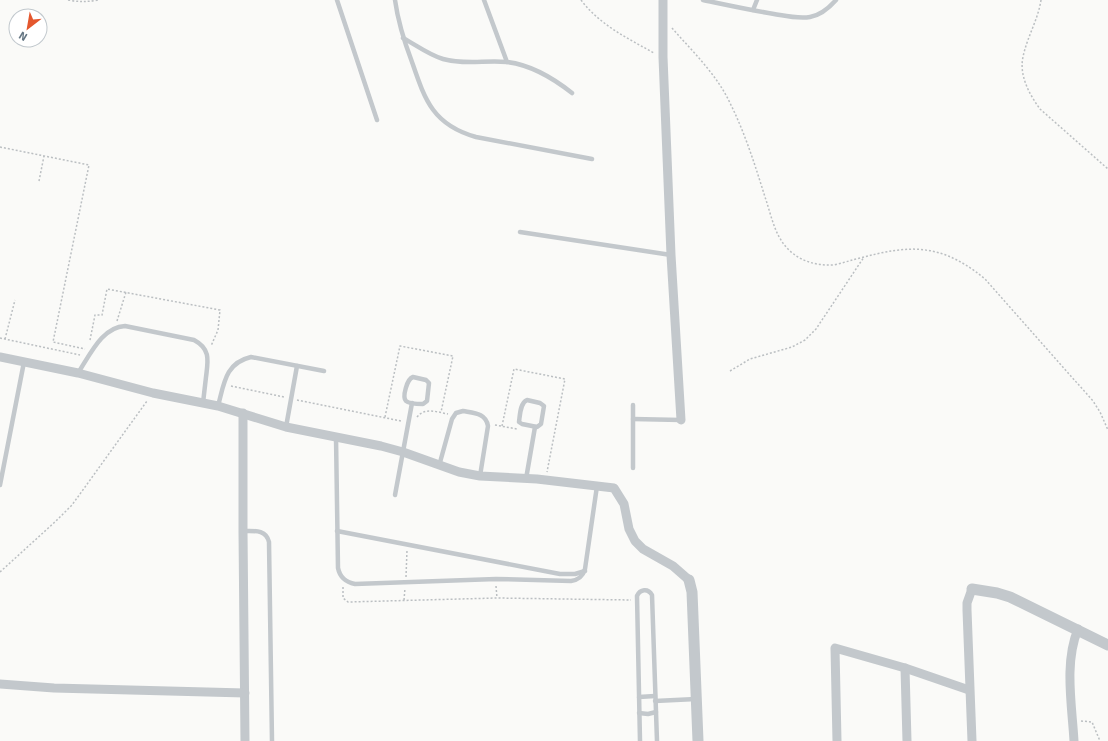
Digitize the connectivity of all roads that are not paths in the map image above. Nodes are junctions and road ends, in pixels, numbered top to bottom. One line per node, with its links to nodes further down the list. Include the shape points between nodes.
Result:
1 (337, 0): 12 (lane)
2 (395, 0): 9 (lane)
3 (484, 0): 10 (lane)
4 (663, 0): 15 (street)
5 (703, 0): 8 (lane)
6 (757, 0): 8 (lane)
7 (836, 0): 8 (lane, via 820,14 811,17)
8 (754, 10)
9 (403, 38): 10 (lane, via 444,59 460,62); 13 (lane, via 424,96 434,111 453,128 476,137)
10 (507, 62): 11 (lane, via 534,69)
11 (572, 93)
12 (376, 120)
13 (592, 159)
14 (520, 232): 15 (lane)
15 (671, 256): 27 (street)
16 (0, 357): 17 (street)
17 (24, 362): 20 (street); 36 (lane)
18 (296, 366): 19 (lane); 24 (lane, via 251,357 243,359 228,373); 28 (lane)
19 (324, 371)
20 (78, 373): 21 (street); 21 (lane, via 91,350 104,335 116,328 125,326 194,340 202,346 208,360)
21 (203, 403): 24 (street)
22 (412, 403): 22 (lane, via 426,402 430,385 427,380 412,377 408,380 405,398); 31 (lane)
23 (633, 405): 26 (lane)
24 (218, 406): 25 (street)
25 (243, 413): 28 (street); 39 (street)
26 (633, 419): 27 (lane); 33 (lane)
27 (681, 420)
28 (286, 426): 30 (street)
29 (535, 427): 29 (lane, via 541,424 544,406 525,401 522,404 519,422); 35 (lane)
30 (336, 437): 31 (street); 40 (lane)
31 (403, 452): 32 (street); 38 (lane)
32 (439, 466): 34 (street); 34 (lane, via 454,416 463,411 481,415 488,426)
33 (633, 468)
34 (480, 476): 35 (street)
35 (526, 479): 37 (street)
36 (0, 485)
37 (598, 486): 41 (lane); 42 (street, via 614,488 618,493 626,511 629,530 639,545 673,566)
38 (395, 495)
39 (243, 531): 49 (street); 56 (lane, via 264,532 270,542)
40 (338, 531): 41 (lane, via 560,574); 41 (lane, via 338,568 343,579 355,584 574,580 581,577)
41 (585, 571)
42 (689, 580): 52 (street, via 692,592)
43 (972, 589): 44 (street, via 1003,595); 48 (street, via 967,603)
44 (1078, 629): 45 (street); 63 (street, via 1072,645 1070,662)
45 (1108, 645)
46 (905, 668): 48 (street); 60 (street, via 835,648); 61 (street)
47 (0, 684): 49 (street, via 54,688)
48 (969, 690): 62 (street)
49 (245, 692): 55 (street)
50 (639, 697): 51 (lane); 51 (lane, via 637,601 641,590 649,591 652,595); 54 (lane)
51 (655, 699): 52 (lane); 53 (lane)
52 (696, 699): 59 (street)
53 (656, 712): 54 (lane); 58 (lane)
54 (639, 713): 57 (lane)
55 (245, 741)
56 (272, 741)
57 (640, 741)
58 (657, 741)
59 (698, 741)
60 (837, 741)
61 (907, 741)
62 (972, 741)
63 (1074, 741)

